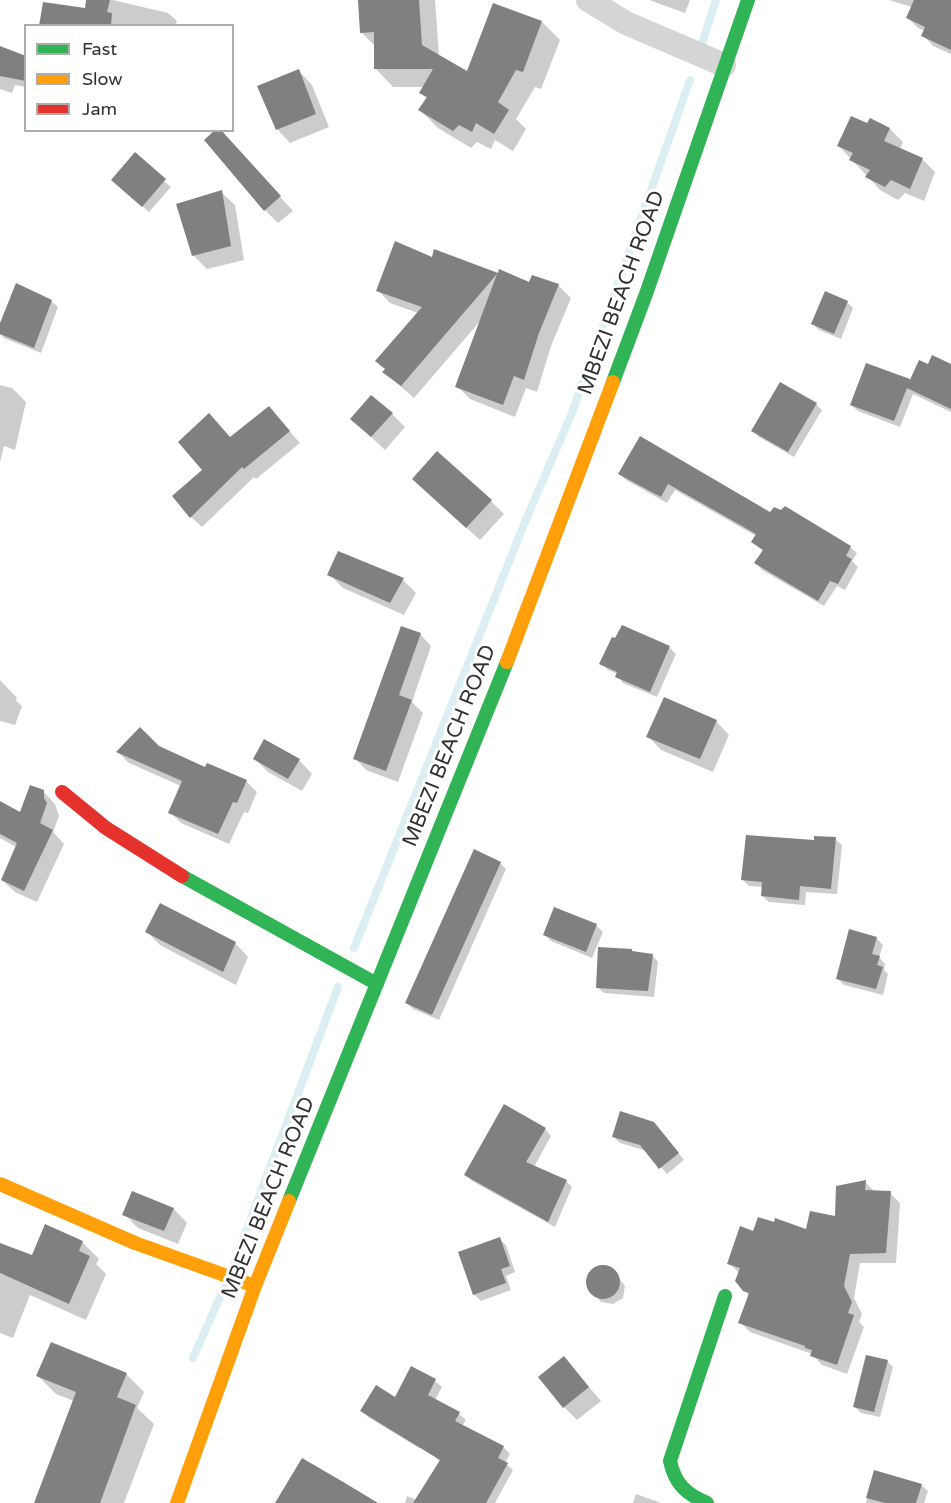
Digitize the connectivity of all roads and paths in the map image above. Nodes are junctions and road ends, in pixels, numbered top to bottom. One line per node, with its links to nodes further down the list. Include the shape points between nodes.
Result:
1 (588, 0): 3 (street, via 626,23)
2 (748, 0): 3 (main road, MBEZI BEACH ROAD)
3 (724, 65): 5 (main road, MBEZI BEACH ROAD, via 606,401 510,654)
4 (62, 792): 5 (main road, via 106,828 198,886)
5 (377, 984): 7 (main road, MBEZI BEACH ROAD)
6 (0, 1184): 7 (main road, via 135,1243)
7 (255, 1287): 9 (main road, MBEZI BEACH ROAD)
8 (724, 1296): 10 (main road, via 670,1461 673,1479 683,1491)
9 (177, 1503)
10 (707, 1503)

